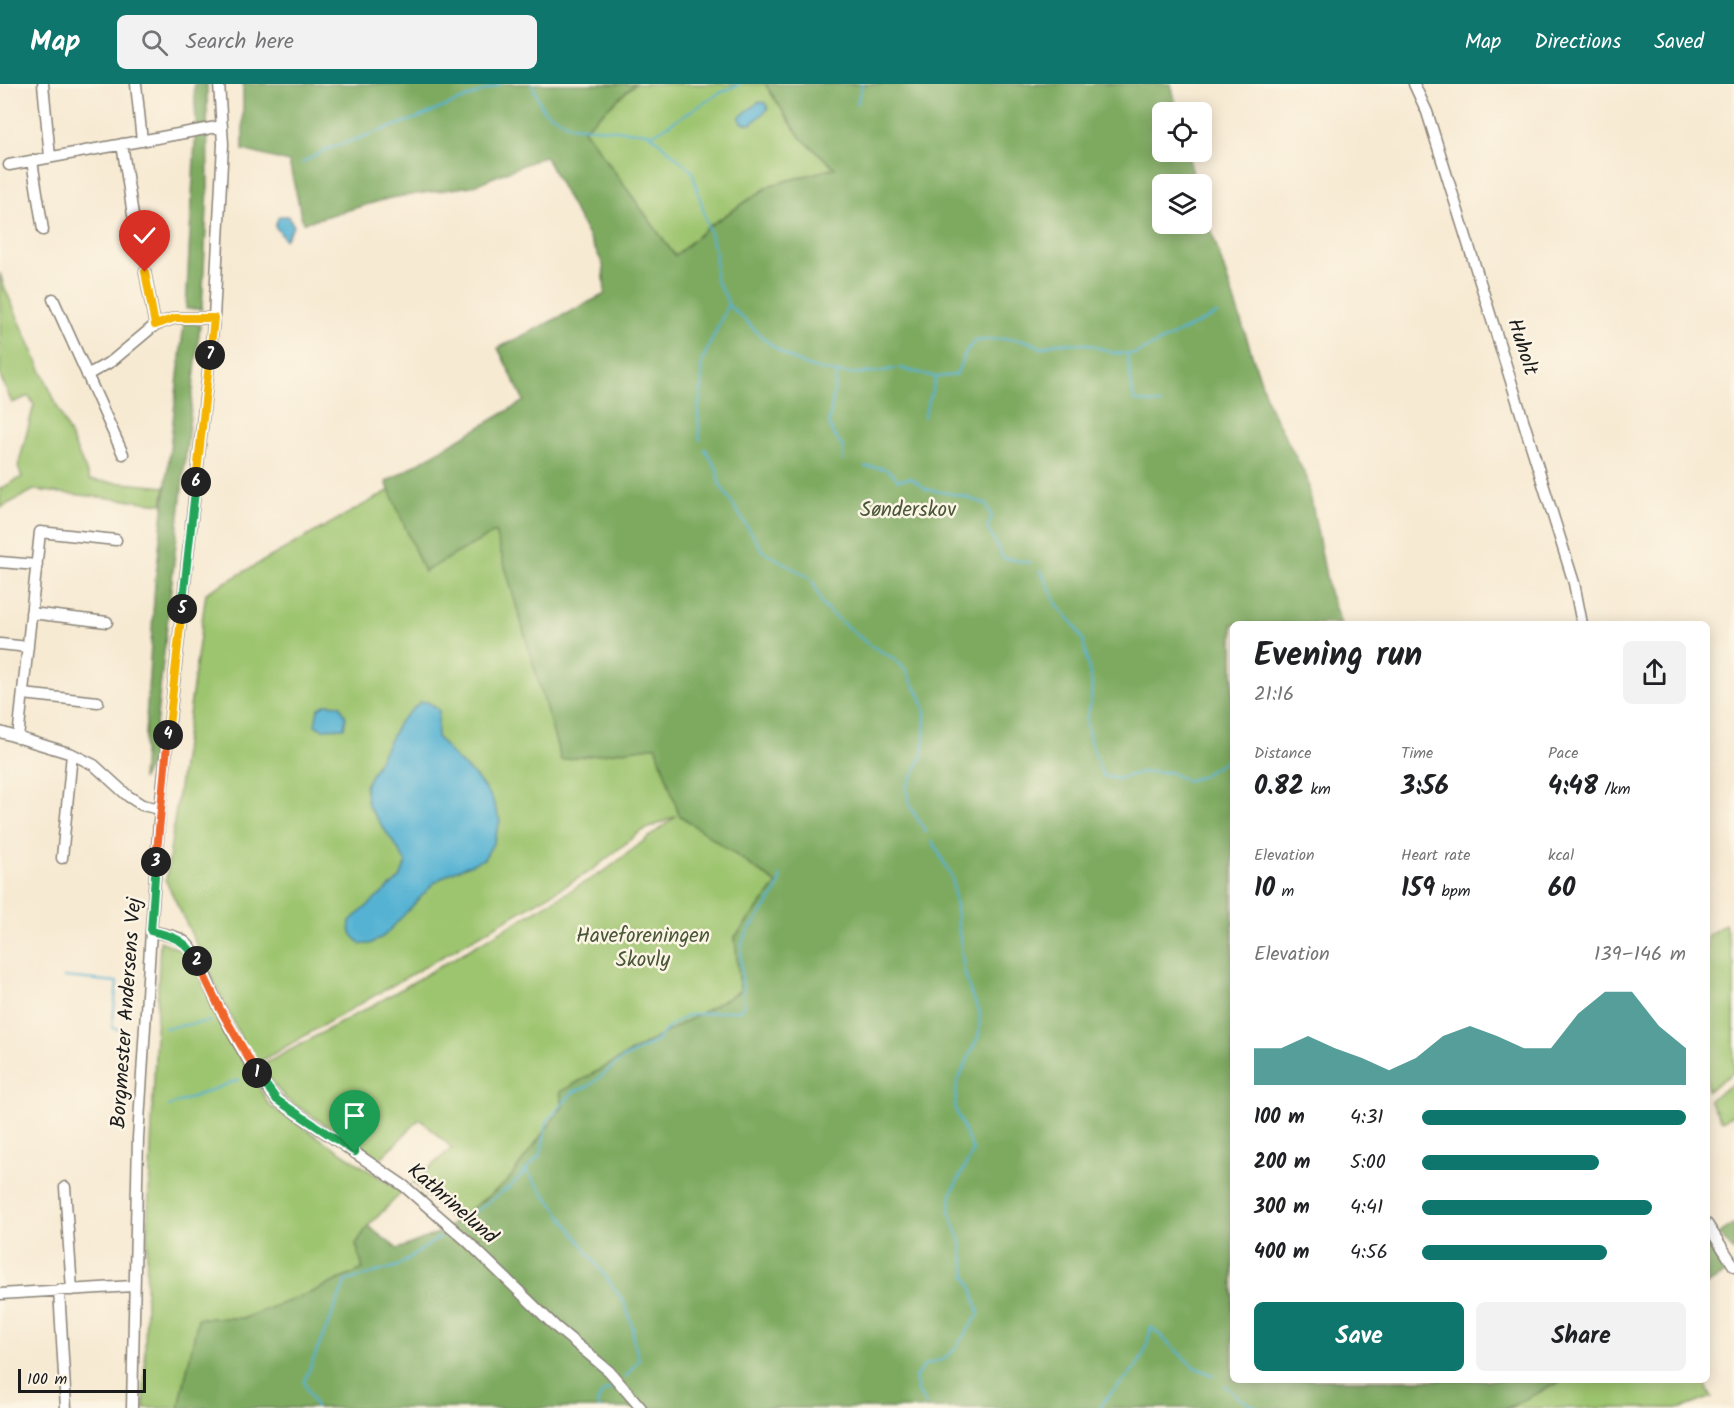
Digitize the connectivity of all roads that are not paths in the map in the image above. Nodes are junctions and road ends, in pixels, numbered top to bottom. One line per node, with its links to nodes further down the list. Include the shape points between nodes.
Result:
1 (43, 84): 8 (street)
2 (136, 84): 6 (street)
3 (219, 84): 5 (street, Borgmester Andersens Vej)
4 (1414, 84): 23 (street, Huholt, via 1527,428 1574,582)
5 (222, 126): 6 (street); 15 (street, Borgmester Andersens Vej)
6 (142, 141): 7 (street)
7 (122, 144): 8 (street); 11 (street)
8 (50, 158): 9 (street)
9 (32, 161): 10 (street); 12 (street)
10 (9, 165)
11 (134, 216)
12 (43, 230)
13 (145, 272): 16 (street)
14 (52, 299): 17 (street)
15 (214, 318): 16 (street, via 175,318); 32 (street, Borgmester Andersens Vej)
16 (155, 325): 17 (street, via 112,361)
17 (87, 375): 18 (street)
18 (123, 454)
19 (116, 540): 21 (street, via 40,532)
20 (0, 562): 21 (street)
21 (37, 565): 22 (street)
22 (32, 613): 24 (street); 26 (street)
23 (1581, 621)
24 (107, 622)
25 (0, 644): 26 (street)
26 (28, 647): 27 (street)
27 (23, 694): 28 (street); 30 (street)
28 (98, 702)
29 (0, 732): 30 (street)
30 (18, 738): 31 (street)
31 (72, 754): 32 (street, via 94,765 142,805); 33 (street)
32 (160, 808): 34 (street, Borgmester Andersens Vej)
33 (62, 858)
34 (151, 931): 38 (street, Borgmester Andersens Vej); 44 (street, Kathrinelund, via 174,936 195,955 239,1044 277,1100 404,1186 609,1371)
35 (65, 1187): 40 (street)
36 (1710, 1229): 37 (street)
37 (1734, 1266)
38 (133, 1286): 40 (street); 43 (street, Borgmester Andersens Vej)
39 (59, 1290): 40 (street); 41 (street); 42 (street)
40 (72, 1290)
41 (0, 1294)
42 (66, 1408)
43 (132, 1408)
44 (641, 1408)

